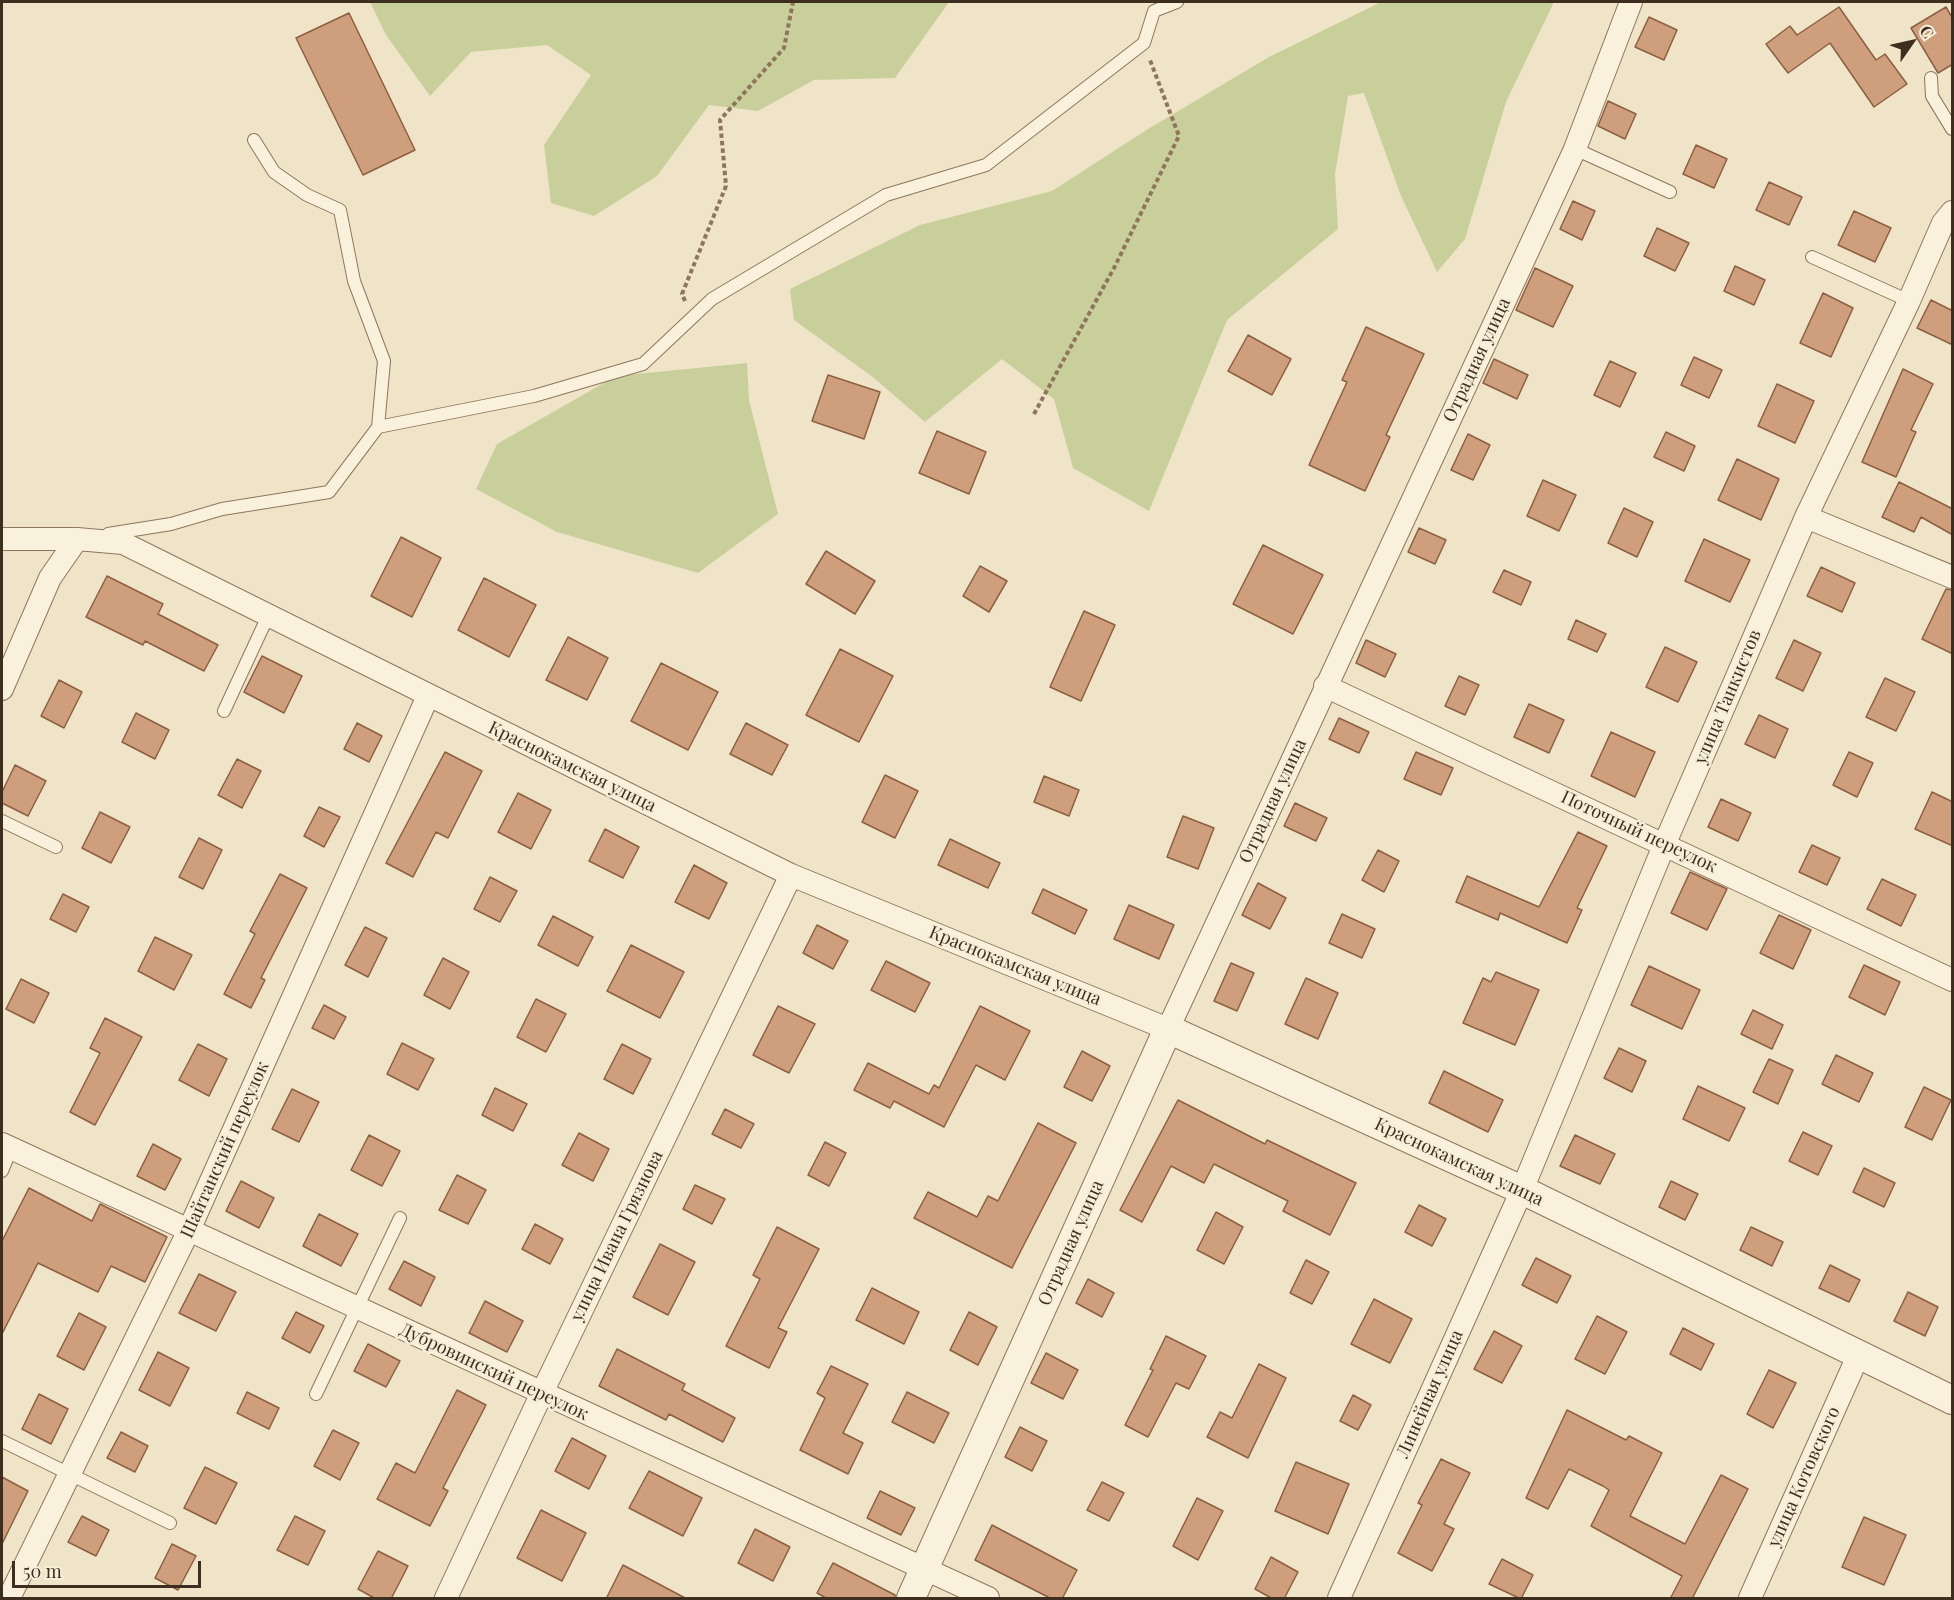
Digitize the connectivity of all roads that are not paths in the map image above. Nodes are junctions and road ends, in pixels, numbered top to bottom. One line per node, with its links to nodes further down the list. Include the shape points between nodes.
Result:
1 (1177, 2): 3 (lane)
2 (1631, 2): 7 (street, Отрадная улица)
3 (1151, 6): 12 (lane, via 1144,43 986,165 886,195 712,299 643,363 534,396)
4 (1931, 78): 5 (lane, via 1932,96)
5 (1953, 129)
6 (254, 140): 12 (lane, via 274,172 307,195 339,210 354,281 384,361)
7 (1575, 149): 8 (lane); 18 (street, Отрадная улица)
8 (1670, 192)
9 (1953, 212): 11 (street, улица Танкистов, via 1943,222)
10 (1812, 257): 11 (lane)
11 (1909, 301): 13 (street, улица Танкистов)
12 (378, 427): 15 (lane, via 329,492)
13 (1806, 517): 16 (street); 23 (street, улица Танкистов)
14 (2, 539): 15 (street, Краснокамская улица)
15 (77, 539): 17 (street, Краснокамская улица, via 123,543); 19 (street, via 50,578)
16 (1953, 577)
17 (268, 616): 20 (street, Краснокамская улица); 21 (lane)
18 (1325, 686): 23 (street, Поточный переулок); 27 (street, Отрадная улица)
19 (2, 689)
20 (428, 696): 25 (street, Краснокамская улица); 32 (street, Шайтанский переулок)
21 (224, 711)
22 (2, 821): 24 (lane)
23 (1665, 843): 26 (street, Поточный переулок); 30 (street, улица Танкистов)
24 (56, 847)
25 (792, 874): 27 (street, Краснокамская улица); 36 (street, улица Ивана Грязнова)
26 (1953, 980)
27 (1168, 1029): 30 (street, Краснокамская улица); 41 (street, Отрадная улица)
28 (6, 1146): 29 (lane); 32 (street, Дубровинский переулок)
29 (2, 1171)
30 (1522, 1190): 34 (street, Краснокамская улица); 46 (street, Линейная улица)
31 (400, 1218): 33 (lane)
32 (189, 1230): 33 (street, Дубровинский переулок); 39 (street, Шайтанский переулок)
33 (357, 1309): 35 (lane); 36 (street, Дубровинский переулок)
34 (1858, 1356): 37 (street, Краснокамская улица); 47 (street, улица Котовского)
35 (316, 1394)
36 (541, 1395): 41 (street, Дубровинский переулок); 43 (street, улица Ивана Грязнова)
37 (1953, 1400)
38 (2, 1441): 39 (lane)
39 (69, 1474): 40 (lane); 42 (street, Шайтанский переулок)
40 (170, 1523)
41 (924, 1568): 44 (street, Отрадная улица); 45 (street, Дубровинский переулок)
42 (9, 1599)
43 (446, 1599)
44 (911, 1599)
45 (988, 1599)
46 (1339, 1599)
47 (1750, 1599)

